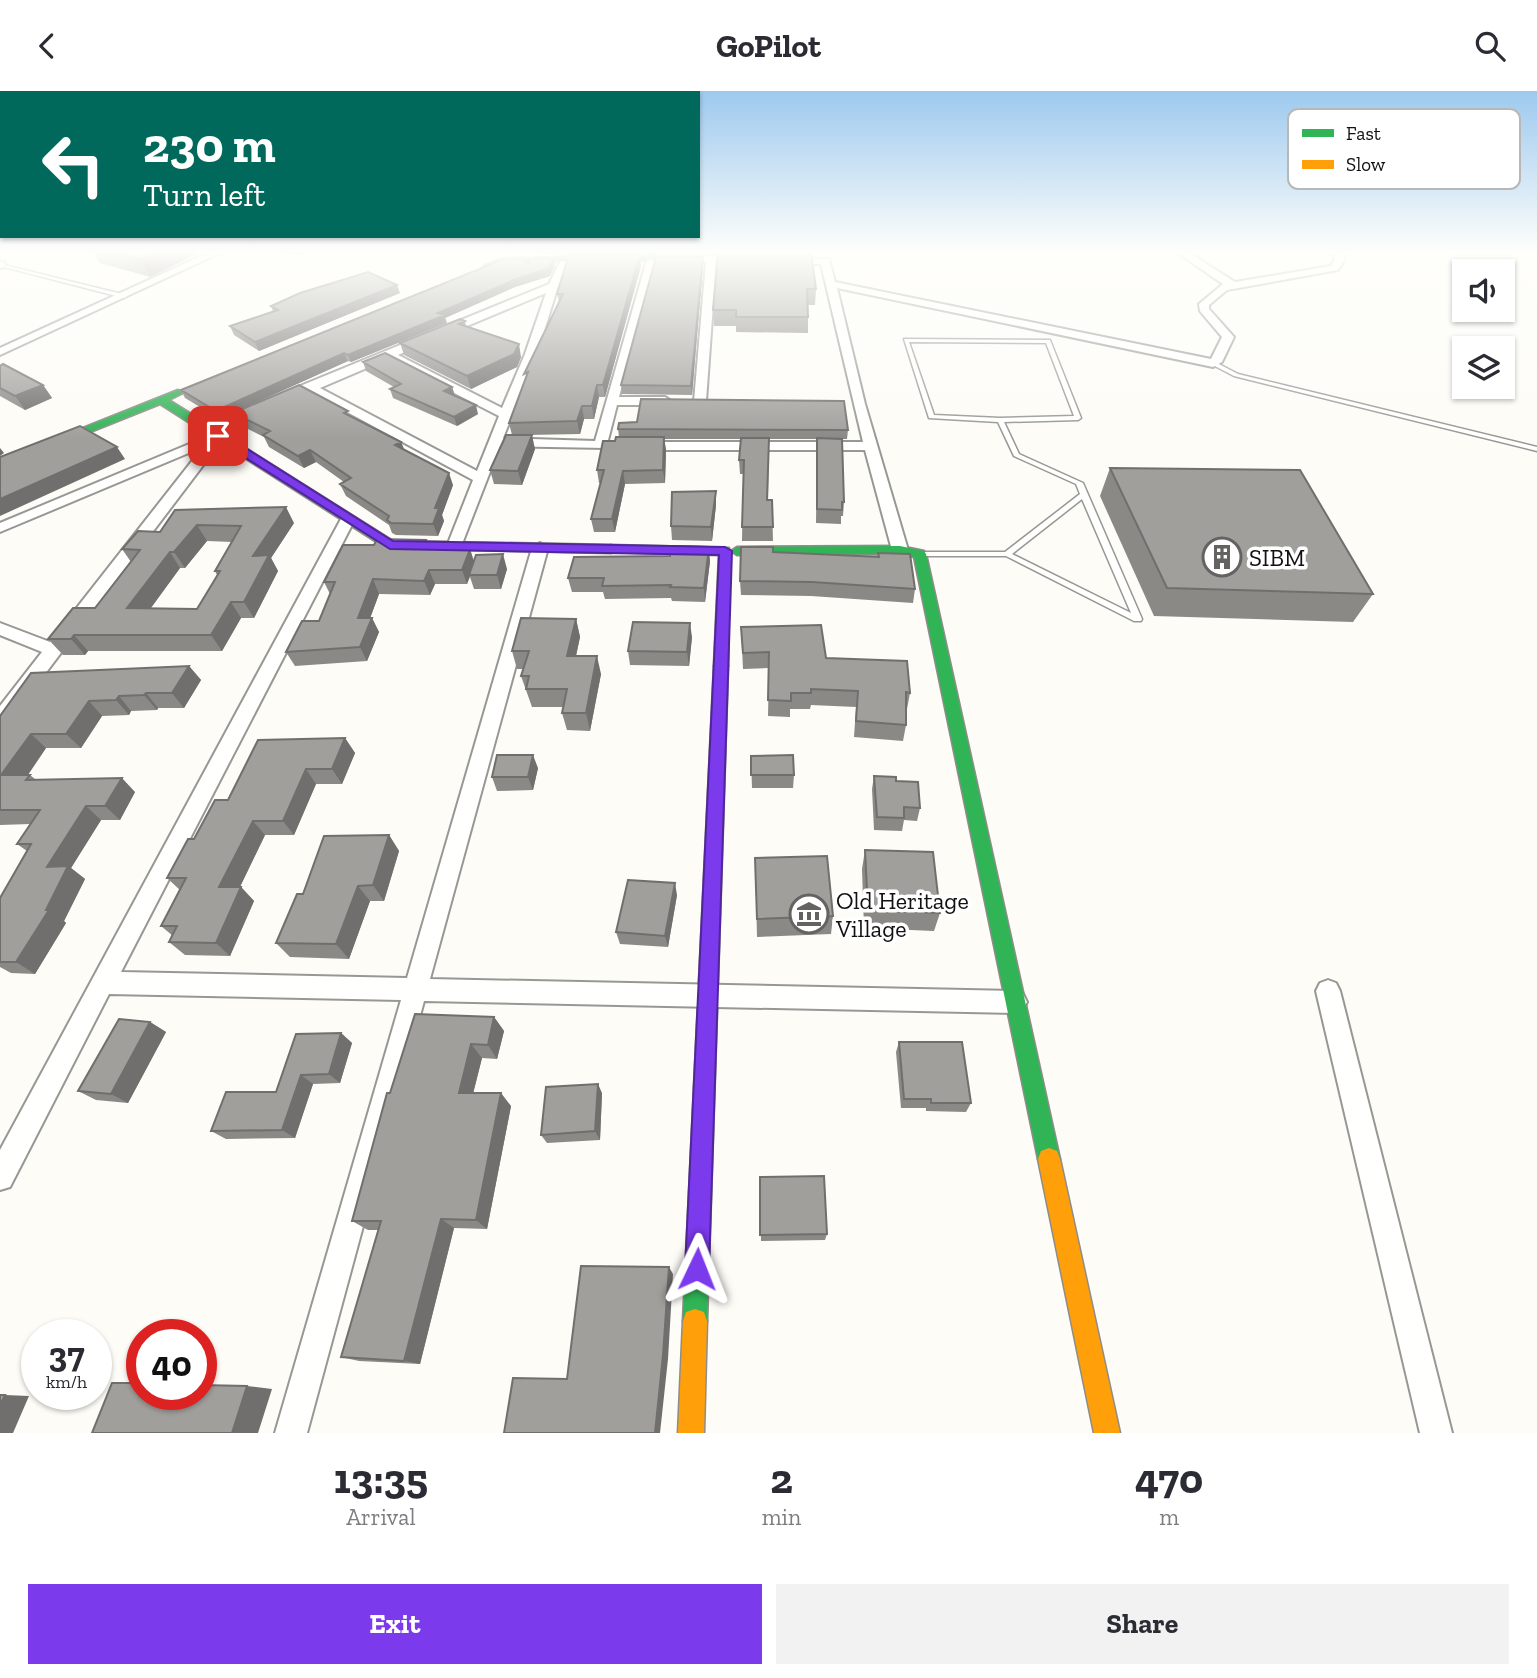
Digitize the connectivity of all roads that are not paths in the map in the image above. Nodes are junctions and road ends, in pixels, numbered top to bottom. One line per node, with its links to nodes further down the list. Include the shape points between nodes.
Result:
1 (85, 314): 11 (street)
2 (484, 314): 9 (street)
3 (542, 314): 18 (street)
4 (636, 314): 17 (street)
5 (704, 314): 17 (street, via 694,401)
6 (836, 314): 23 (street, via 852,404)
7 (974, 314): 13 (street)
8 (1208, 314): 13 (street, via 1228,337)
9 (461, 323): 10 (street); 12 (street)
10 (485, 333)
11 (0, 352)
12 (387, 354): 15 (street); 18 (street)
13 (1213, 363): 24 (lane, via 1236,375)
14 (199, 384): 16 (street)
15 (309, 387): 20 (street); 26 (street)
16 (161, 400): 20 (street); 25 (street)
17 (612, 401): 22 (street)
18 (506, 415): 21 (street)
19 (1000, 420): 19 (lane, via 930,418 906,340 1048,341 1078,418); 27 (lane, via 1016,455 1079,484)
20 (213, 433): 28 (street); 29 (street); 37 (street)
21 (495, 442): 22 (street); 26 (street)
22 (614, 445): 23 (street)
23 (873, 446): 32 (street)
24 (1537, 449)
25 (0, 465)
26 (481, 479): 30 (street)
27 (1082, 496): 35 (lane); 35 (lane, via 1138,619)
28 (348, 519): 30 (street, via 390,545); 39 (street)
29 (0, 528)
30 (455, 547): 31 (street)
31 (540, 548): 33 (street); 40 (street)
32 (900, 550): 33 (street); 34 (street)
33 (725, 551): 42 (street)
34 (920, 554): 35 (lane); 43 (street)
35 (1007, 554)
36 (0, 629): 37 (street)
37 (53, 650): 38 (street)
38 (0, 719)
39 (103, 983): 40 (street); 44 (street)
40 (415, 990): 42 (street); 45 (street)
41 (1328, 992): 48 (street)
42 (708, 996): 43 (street); 46 (street)
43 (1015, 1002): 47 (street)
44 (0, 1177)
45 (291, 1433)
46 (691, 1433)
47 (1107, 1433)
48 (1436, 1433)

